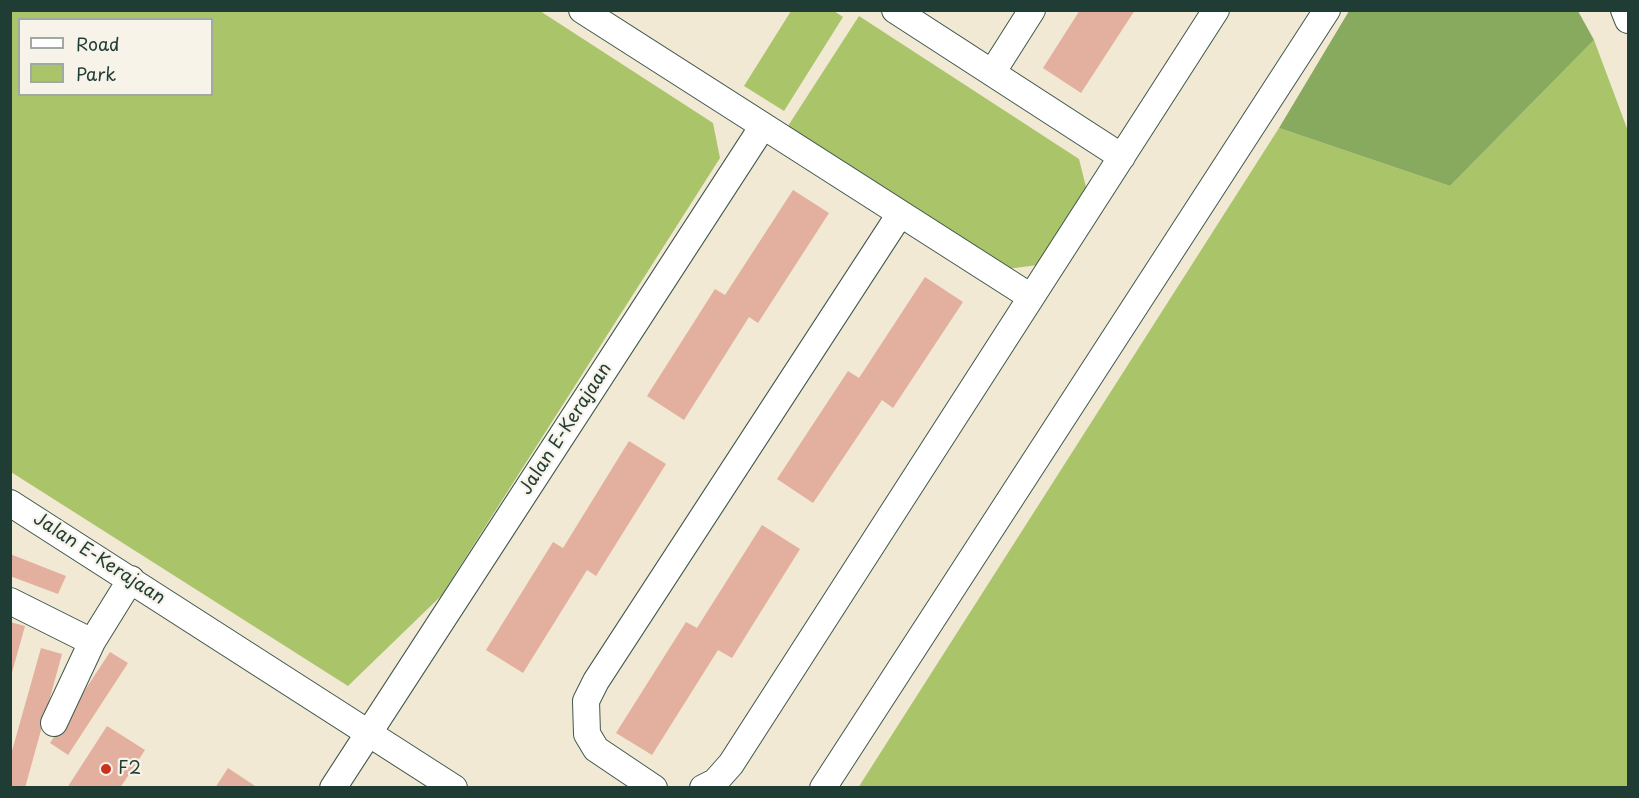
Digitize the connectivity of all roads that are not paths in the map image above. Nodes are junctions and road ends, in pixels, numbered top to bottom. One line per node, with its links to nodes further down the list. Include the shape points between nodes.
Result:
1 (582, 10): 9 (street)
2 (895, 10): 8 (street)
3 (1032, 10): 8 (street)
4 (1216, 10): 10 (street)
5 (1327, 10): 23 (street)
6 (1624, 10): 7 (street)
7 (1629, 20)
8 (992, 73): 10 (street)
9 (763, 126): 11 (street); 18 (street, Jalan E-Kerajaan)
10 (1122, 158): 12 (street)
11 (900, 214): 12 (street); 21 (street, via 586,701 587,734 597,749)
12 (1031, 297): 22 (street, via 731,764 715,782)
13 (10, 503): 14 (street, Jalan E-Kerajaan)
14 (130, 579): 16 (street); 18 (street, Jalan E-Kerajaan)
15 (10, 601): 16 (street)
16 (92, 642): 17 (street)
17 (54, 723)
18 (369, 733): 19 (street); 20 (street, Jalan E-Kerajaan)
19 (333, 788)
20 (454, 788)
21 (654, 788)
22 (703, 788)
23 (823, 788)

